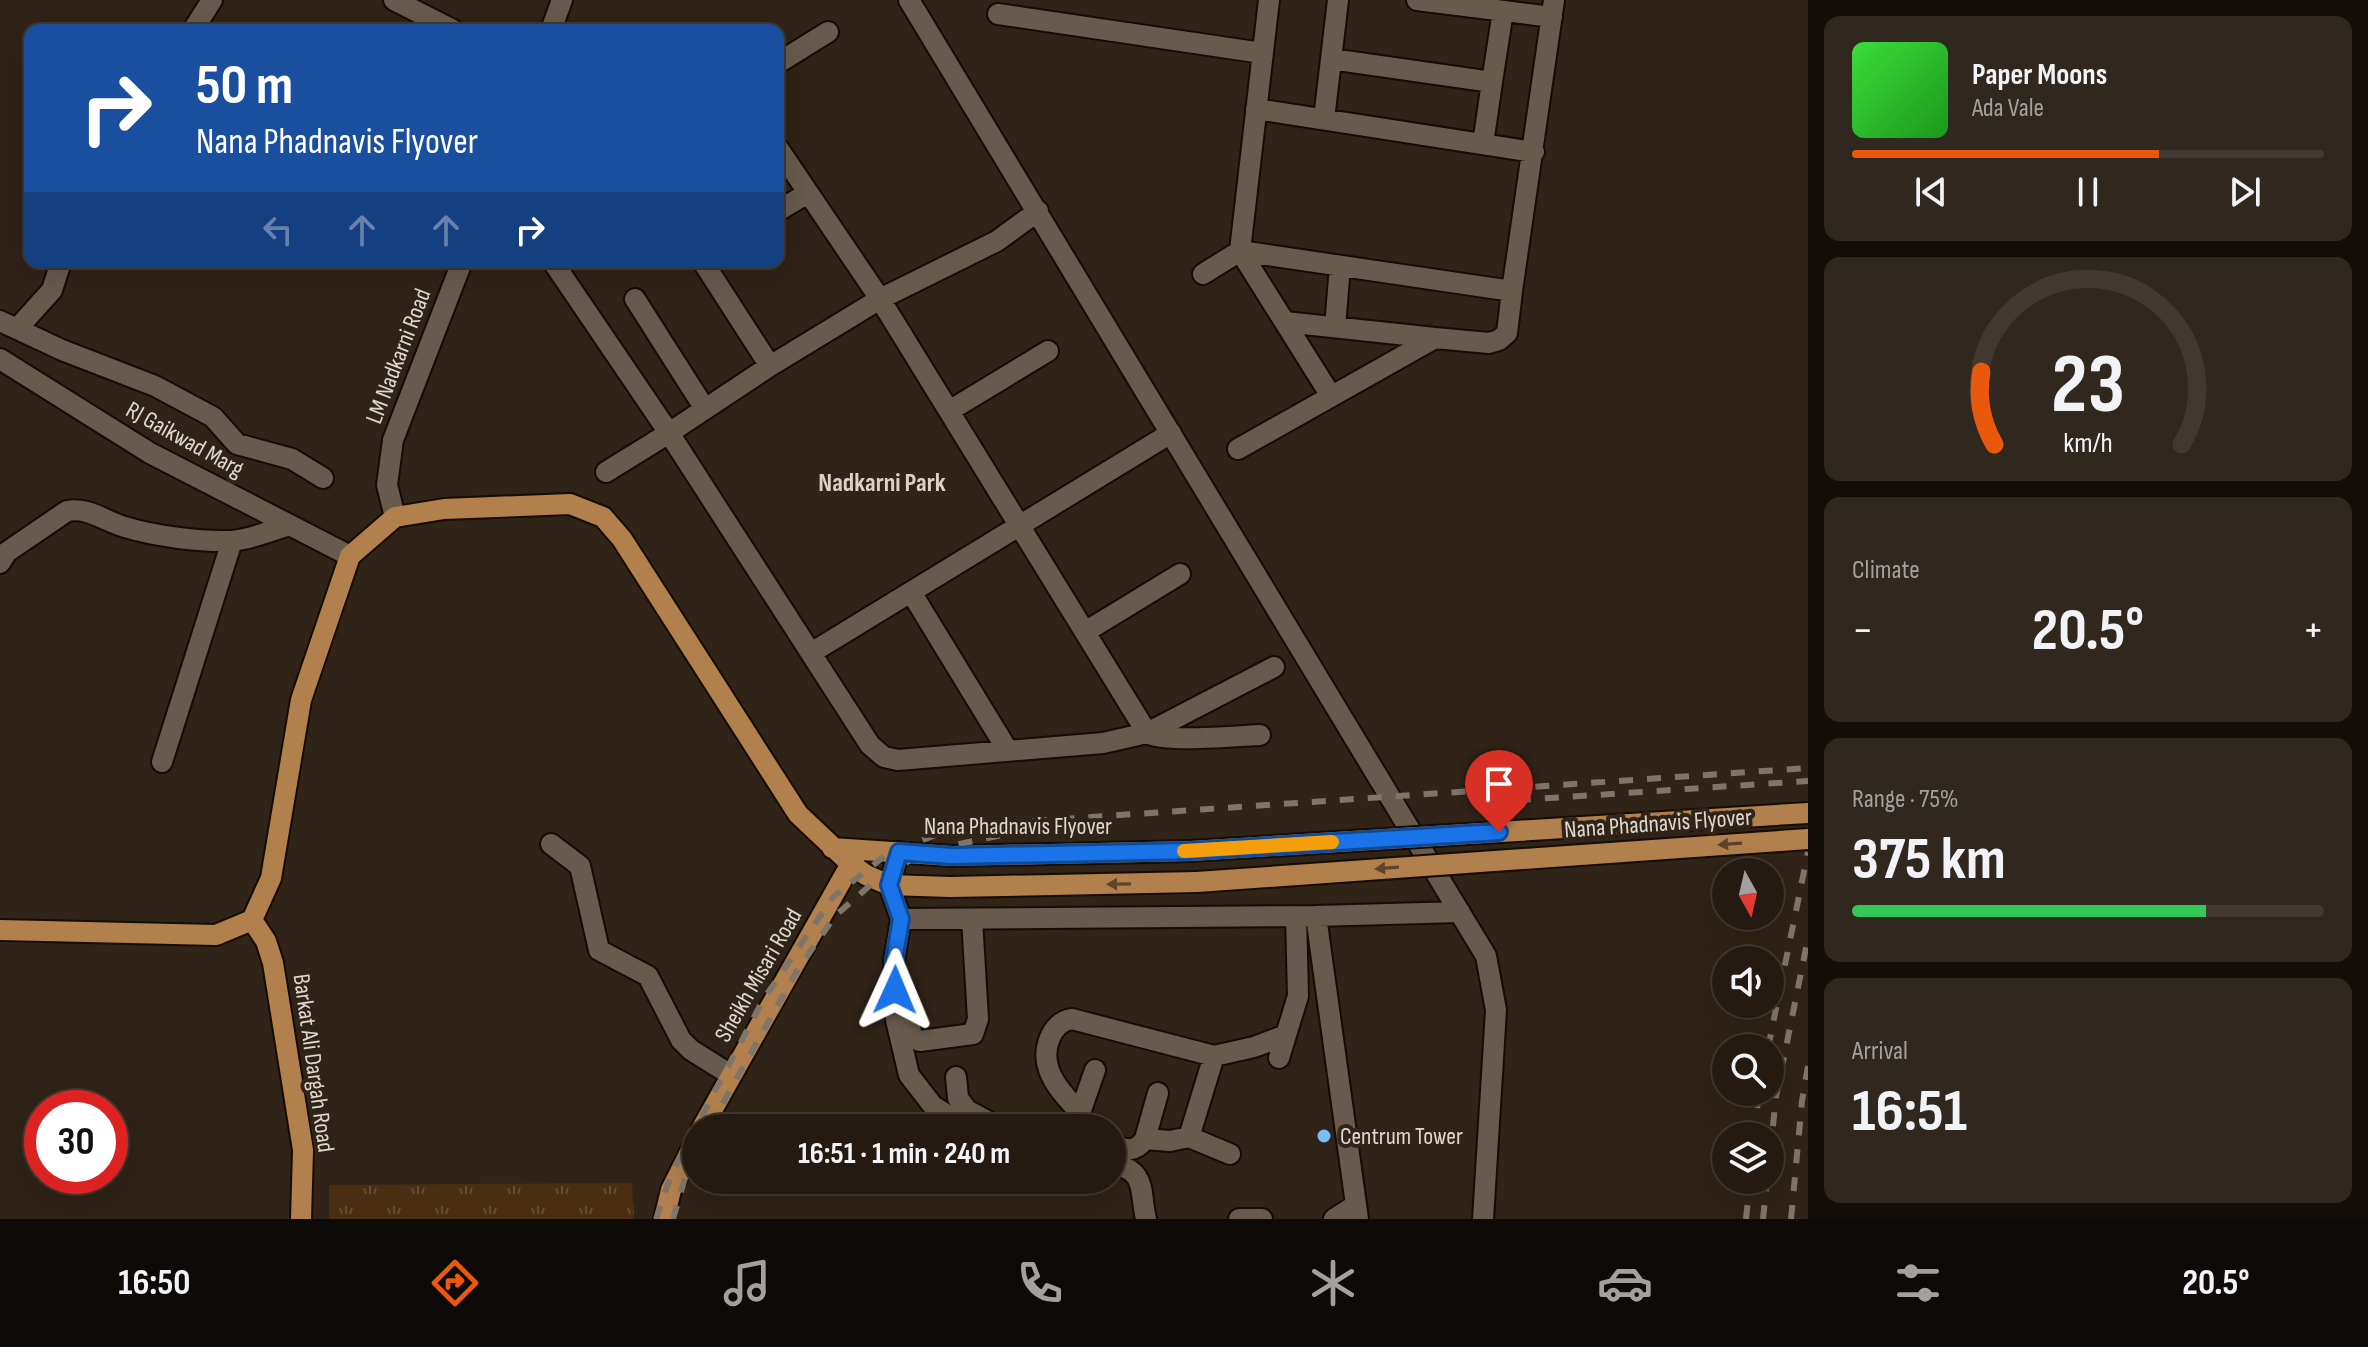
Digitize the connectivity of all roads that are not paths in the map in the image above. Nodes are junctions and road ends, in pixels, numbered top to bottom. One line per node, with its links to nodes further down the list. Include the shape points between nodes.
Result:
1 (212, 0): 11 (street)
2 (394, 0): 12 (street)
3 (562, 0): 13 (street)
4 (909, 0): 26 (street)
5 (1269, 0): 15 (street)
6 (1338, 0): 17 (street)
7 (1417, 0): 9 (street)
8 (1553, 8): 9 (street); 22 (street)
9 (1503, 11): 18 (street)
10 (998, 14): 15 (street)
11 (197, 24)
12 (441, 24)
13 (553, 24)
14 (828, 32): 16 (street)
15 (1262, 53): 19 (street)
16 (784, 59)
17 (1331, 59): 18 (street); 20 (street)
18 (1492, 82): 21 (street)
19 (1256, 109): 20 (street); 27 (street)
20 (1324, 119): 21 (street)
21 (1483, 144): 22 (street)
22 (1534, 152): 34 (street)
23 (784, 157): 24 (street)
24 (808, 193): 25 (street); 36 (street)
25 (784, 207)
26 (1038, 211): 36 (street, via 997,241); 48 (street)
27 (1240, 251): 28 (street); 33 (street); 37 (street)
28 (1340, 266): 34 (street); 39 (street)
29 (59, 268): 38 (street, via 52,290)
30 (460, 268): 52 (street, LM Nadkarni Road, via 393,440 387,485)
31 (557, 268): 47 (street)
32 (707, 268): 43 (street)
33 (1203, 274)
34 (1512, 291): 40 (street, via 1507,333 1499,340)
35 (635, 299): 45 (street)
36 (880, 299): 43 (street); 46 (street)
37 (1285, 322): 39 (street); 44 (street)
38 (8, 325): 51 (street, via 155,386 213,417 237,444 292,459)
39 (1335, 327): 40 (street)
40 (1435, 338): 44 (street)
41 (1048, 351): 46 (street)
42 (0, 359): 53 (street, RJ Gaikwad Marg, via 150,453)
43 (770, 366): 45 (street)
44 (1331, 396): 49 (street)
45 (705, 409): 47 (street)
46 (949, 411): 54 (street)
47 (669, 433): 50 (street); 61 (street)
48 (1171, 433): 54 (street); 73 (street)
49 (1238, 449)
50 (606, 472)
51 (323, 478)
52 (395, 517): 56 (main road); 71 (main road, via 444,509 570,504 603,517 798,814 832,848)
53 (290, 525): 55 (street); 56 (street, RJ Gaikwad Marg)
54 (1019, 526): 59 (street); 60 (street)
55 (232, 541): 57 (street, via 125,527 76,509 7,552); 66 (street)
56 (350, 556): 77 (main road, via 301,700 271,878)
57 (0, 563)
58 (1180, 574): 60 (street)
59 (911, 592): 61 (street); 65 (street)
60 (1085, 632): 63 (street)
61 (811, 653): 65 (street, via 870,745 884,757)
62 (1274, 667): 63 (street)
63 (1147, 733): 64 (street, via 1170,738); 65 (street, via 1103,743)
64 (1260, 735)
65 (1008, 751)
66 (162, 762)
67 (1808, 813): 70 (main road, Nana Phadnavis Flyover, bridge, via 1191,851 952,856)
68 (1808, 839): 72 (main road, Nana Phadnavis Flyover, one-way to 72, bridge, via 1197,882)
69 (551, 844): 83 (street, via 580,866 599,950 648,976 681,1040)
70 (899, 852): 71 (main road, Nana Phadnavis Flyover); 72 (street)
71 (856, 857): 72 (main road, via 866,875); 83 (main road, Sheikh Misari Road)
72 (889, 885): 75 (street)
73 (1460, 912): 74 (street); 104 (street, via 1486,956 1496,1010)
74 (1306, 916): 76 (street); 79 (street, via 1298,996); 97 (street)
75 (905, 919): 76 (street); 76 (street, via 905,994 912,1037 920,1041 966,1036 977,1027); 87 (street, via 894,961 896,1020 909,1075)
76 (972, 919)
77 (252, 920): 78 (main road, via 216,935); 98 (main road, Barkat Ali Dargah Road, via 266,941 275,978 303,1150)
78 (0, 930)
79 (1286, 1035): 80 (street); 81 (street)
80 (1214, 1056): 89 (street, via 1061,1020 1050,1037 1048,1067); 91 (street)
81 (1279, 1058)
82 (1095, 1070): 90 (street)
83 (731, 1075): 86 (main road, Sheikh Misari Road)
84 (956, 1077): 88 (street, via 958,1098)
85 (1158, 1093): 92 (street)
86 (710, 1114)
87 (946, 1114)
88 (974, 1114)
89 (1074, 1114)
90 (1080, 1114)
91 (1189, 1137): 92 (street); 94 (street)
92 (1145, 1139): 93 (street, via 1136,1149)
93 (1126, 1150)
94 (1230, 1154)
95 (1126, 1166): 100 (street, via 1140,1179)
96 (682, 1168): 99 (main road)
97 (1354, 1214): 103 (street)
98 (301, 1219)
99 (664, 1219)
100 (1146, 1219)
101 (1239, 1219): 102 (street)
102 (1262, 1219)
103 (1334, 1219)
104 (1483, 1219)

